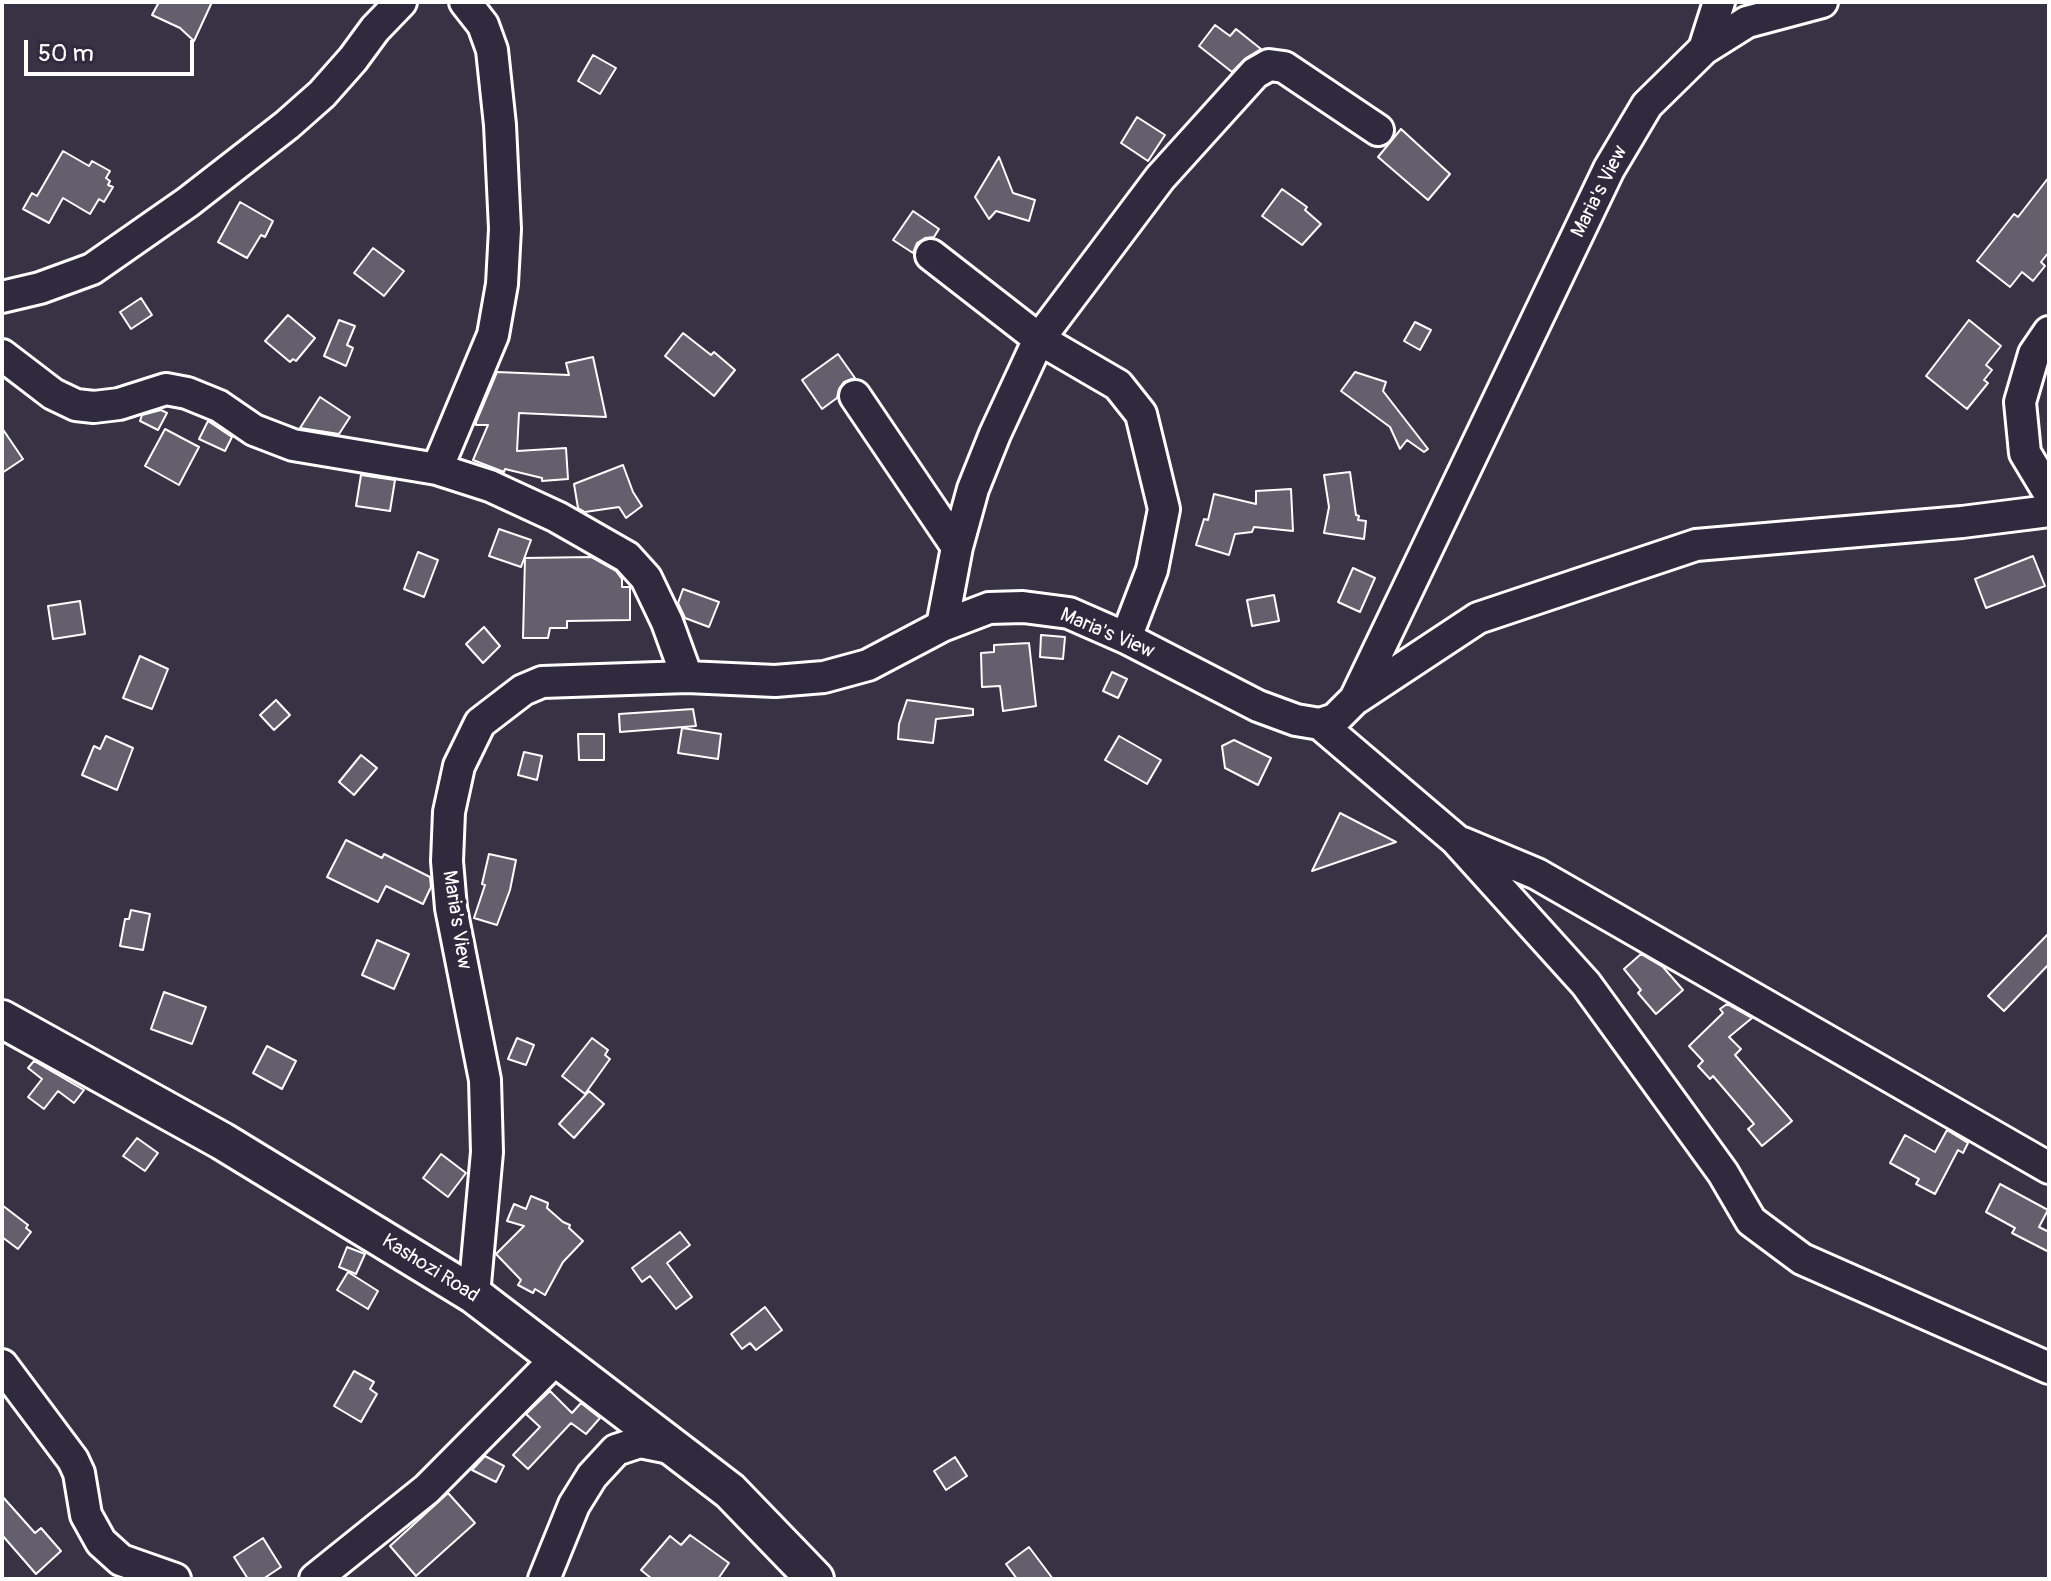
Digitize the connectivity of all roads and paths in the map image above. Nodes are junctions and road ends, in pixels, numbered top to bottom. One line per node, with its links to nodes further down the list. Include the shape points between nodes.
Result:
1 (401, 2): 8 (street, via 322,94 188,202 92,269)
2 (465, 2): 13 (street, via 483,25 492,50 505,229 502,284 493,335)
3 (1719, 2): 5 (street)
4 (1822, 2): 5 (street, Maria's View, via 1747,22)
5 (1704, 49): 20 (street, Maria's View, via 1647,105 1609,169)
6 (1378, 130): 10 (street, via 1284,67 1269,65 1255,73 1160,178)
7 (931, 255): 10 (street)
8 (2, 297)
9 (2049, 332): 14 (street, via 2034,354 2020,402 2025,453)
10 (1039, 339): 16 (street, via 973,489); 18 (street, via 1118,385 1141,414 1164,509 1152,570)
11 (2, 355): 13 (street, via 76,405 119,404 166,389 219,406 254,430 293,445)
12 (855, 396): 16 (street)
13 (437, 469): 19 (street, via 557,517 627,557 646,578)
14 (2049, 493)
15 (2049, 511): 20 (street, via 1696,545 1478,618)
16 (957, 547): 17 (street)
17 (942, 626): 18 (street, Maria's View, via 989,608 1023,607 1069,613); 19 (street, Maria's View, via 868,665 824,677)
18 (1126, 638): 21 (street, Maria's View, via 1258,706)
19 (687, 677): 25 (street, Maria's View, via 542,682 480,723 459,766 449,812 447,861 487,1114)
20 (1355, 699): 21 (street, Maria's View, via 1335,719)
21 (1320, 724): 22 (street)
22 (1455, 839): 24 (street, via 1537,874); 28 (street, via 1586,984 1723,1173 1751,1221 1802,1259)
23 (2, 1019): 25 (main road, Kashozi Road, via 222,1141)
24 (2049, 1168)
25 (474, 1295): 26 (main road, Kashozi Road)
26 (557, 1358): 29 (main road, Kashozi Road); 30 (street)
27 (2, 1365): 31 (street, via 73,1460 86,1515 101,1542 121,1560)
28 (2049, 1368)
29 (675, 1449): 34 (street, via 640,1442 616,1450 574,1505); 35 (main road, Kashozi Road, via 730,1491)
30 (427, 1489): 32 (street); 33 (street)
31 (175, 1579)
32 (315, 1579)
33 (348, 1579)
34 (544, 1579)
35 (815, 1579)

